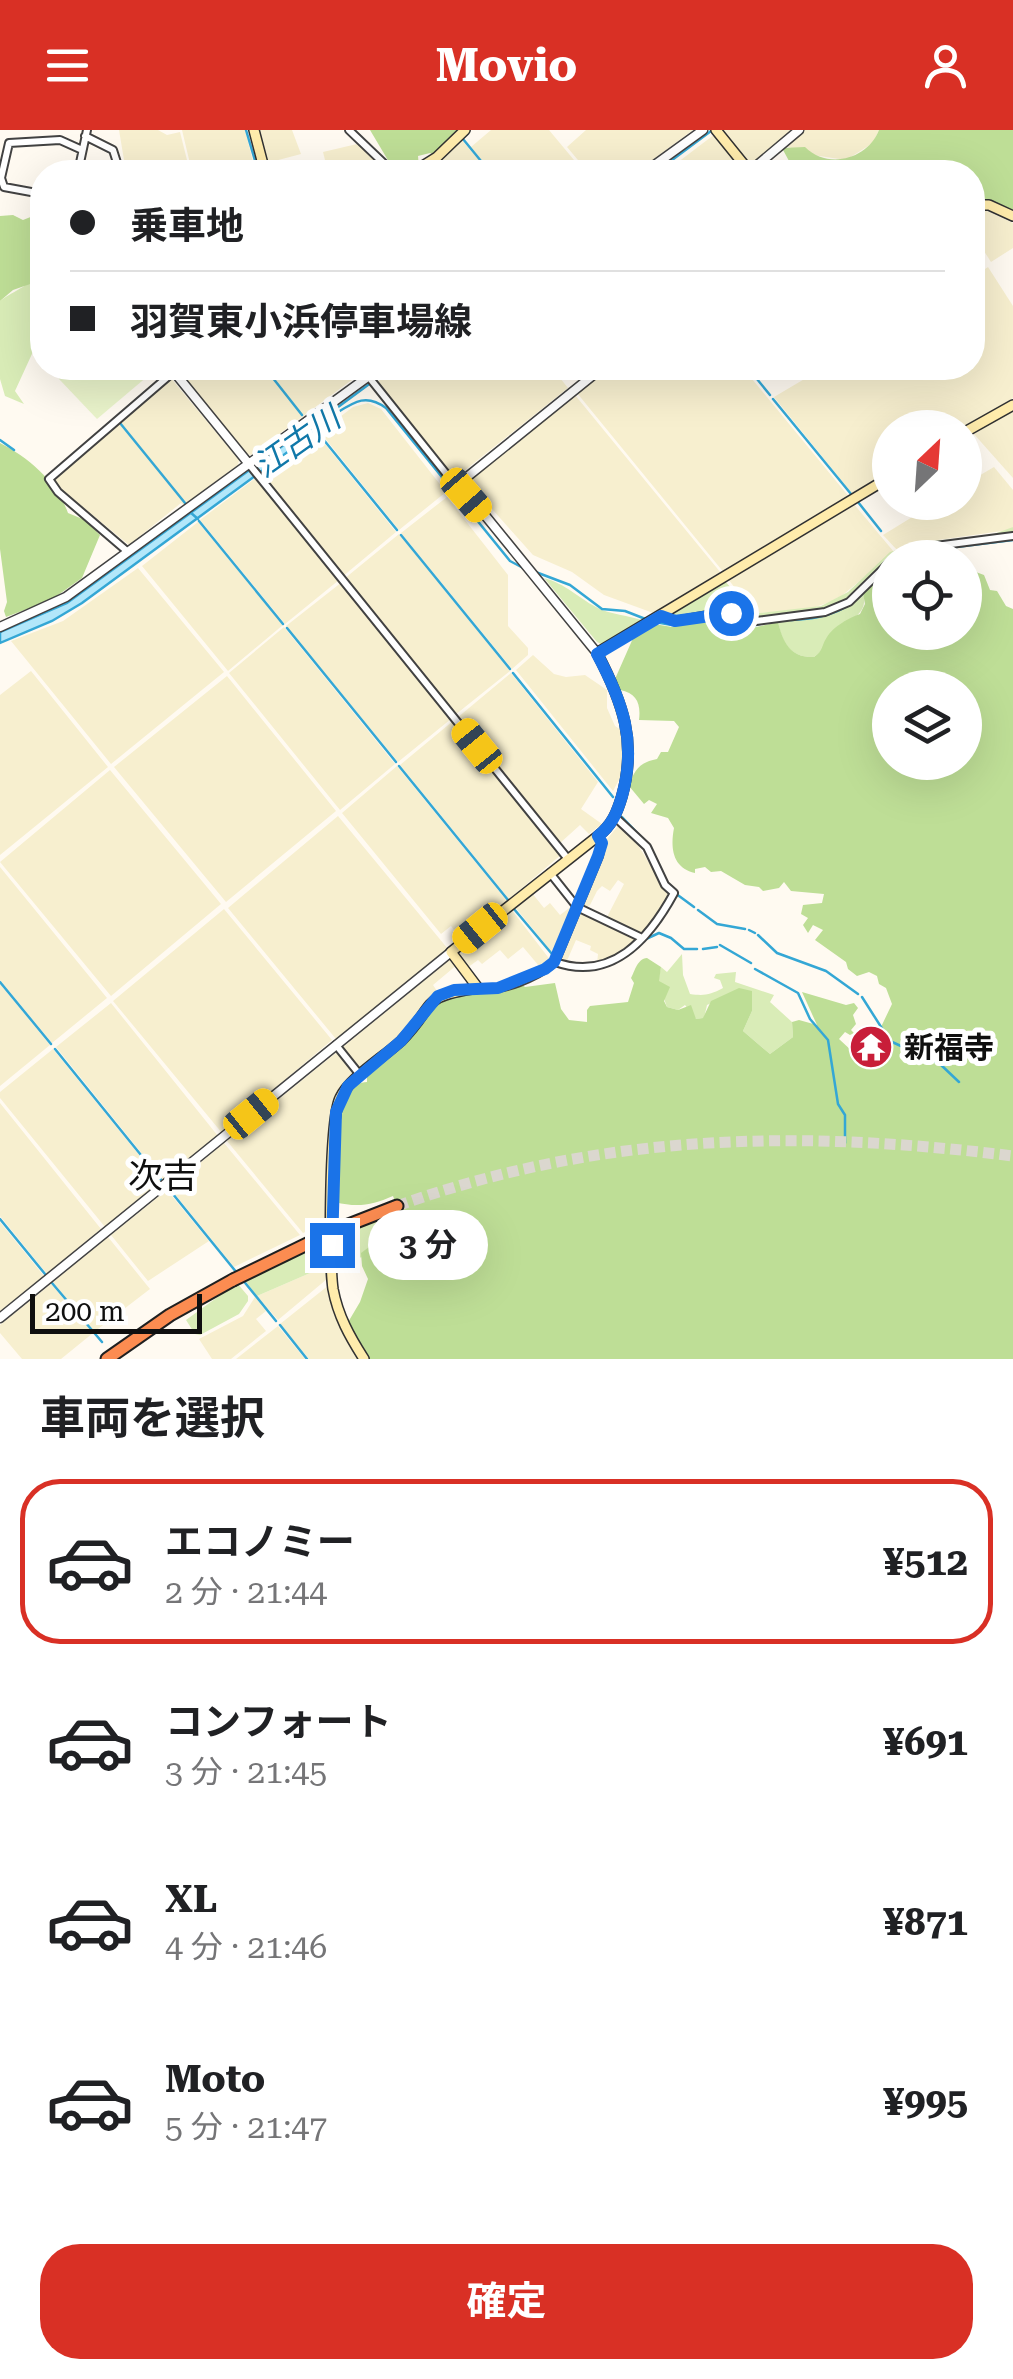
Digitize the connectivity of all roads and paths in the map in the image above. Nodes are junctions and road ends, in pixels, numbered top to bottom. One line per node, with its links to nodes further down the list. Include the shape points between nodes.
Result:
1 (254, 130): 11 (main road)
2 (350, 130): 12 (street)
3 (465, 130): 13 (main road)
4 (703, 130): 14 (street)
5 (716, 130): 15 (main road)
6 (799, 130): 16 (street)
7 (86, 133): 8 (street); 10 (street, via 113,150)
8 (80, 148): 9 (street); 17 (street, via 54,140 9,143 4,187)
9 (79, 160)
10 (116, 160)
11 (262, 160)
12 (381, 160)
13 (432, 160)
14 (662, 160)
15 (740, 160)
16 (764, 160)
17 (30, 192)
18 (985, 204): 19 (main road)
19 (1013, 216)
20 (162, 380): 31 (street, via 49,479)
21 (183, 380): 26 (street)
22 (370, 380): 26 (street); 27 (street, via 456,486)
23 (587, 380): 27 (street)
24 (1013, 405): 25 (main road)
25 (982, 422)
26 (250, 466): 31 (street); 38 (street)
27 (462, 484): 35 (street)
28 (872, 489): 33 (main road)
29 (1013, 536): 30 (street)
30 (982, 540)
31 (128, 552): 34 (street, via 53,605)
32 (872, 580): 33 (street, via 849,602 818,614 756,621 724,612)
33 (654, 620): 35 (main road)
34 (0, 626)
35 (597, 654): 36 (main road, via 630,743)
36 (615, 817): 37 (main road); 41 (street, via 647,847 674,893)
37 (598, 836): 38 (main road); 40 (street, via 602,843)
38 (568, 858): 39 (main road)
39 (550, 872): 40 (street); 42 (main road)
40 (576, 908): 41 (street); 43 (street)
41 (642, 938): 43 (street, via 602,966)
42 (451, 952): 44 (main road); 45 (street)
43 (554, 962): 44 (street, via 504,986)
44 (478, 988): 46 (main road, via 433,999)
45 (336, 1045): 46 (street); 49 (street)
46 (362, 1076): 52 (main road, via 344,1092 336,1112 332,1280 342,1320)
47 (397, 1206): 48 (highway, bridge)
48 (233, 1280): 50 (highway); 51 (highway)
49 (0, 1318)
50 (108, 1359)
51 (116, 1359)
52 (364, 1359)

